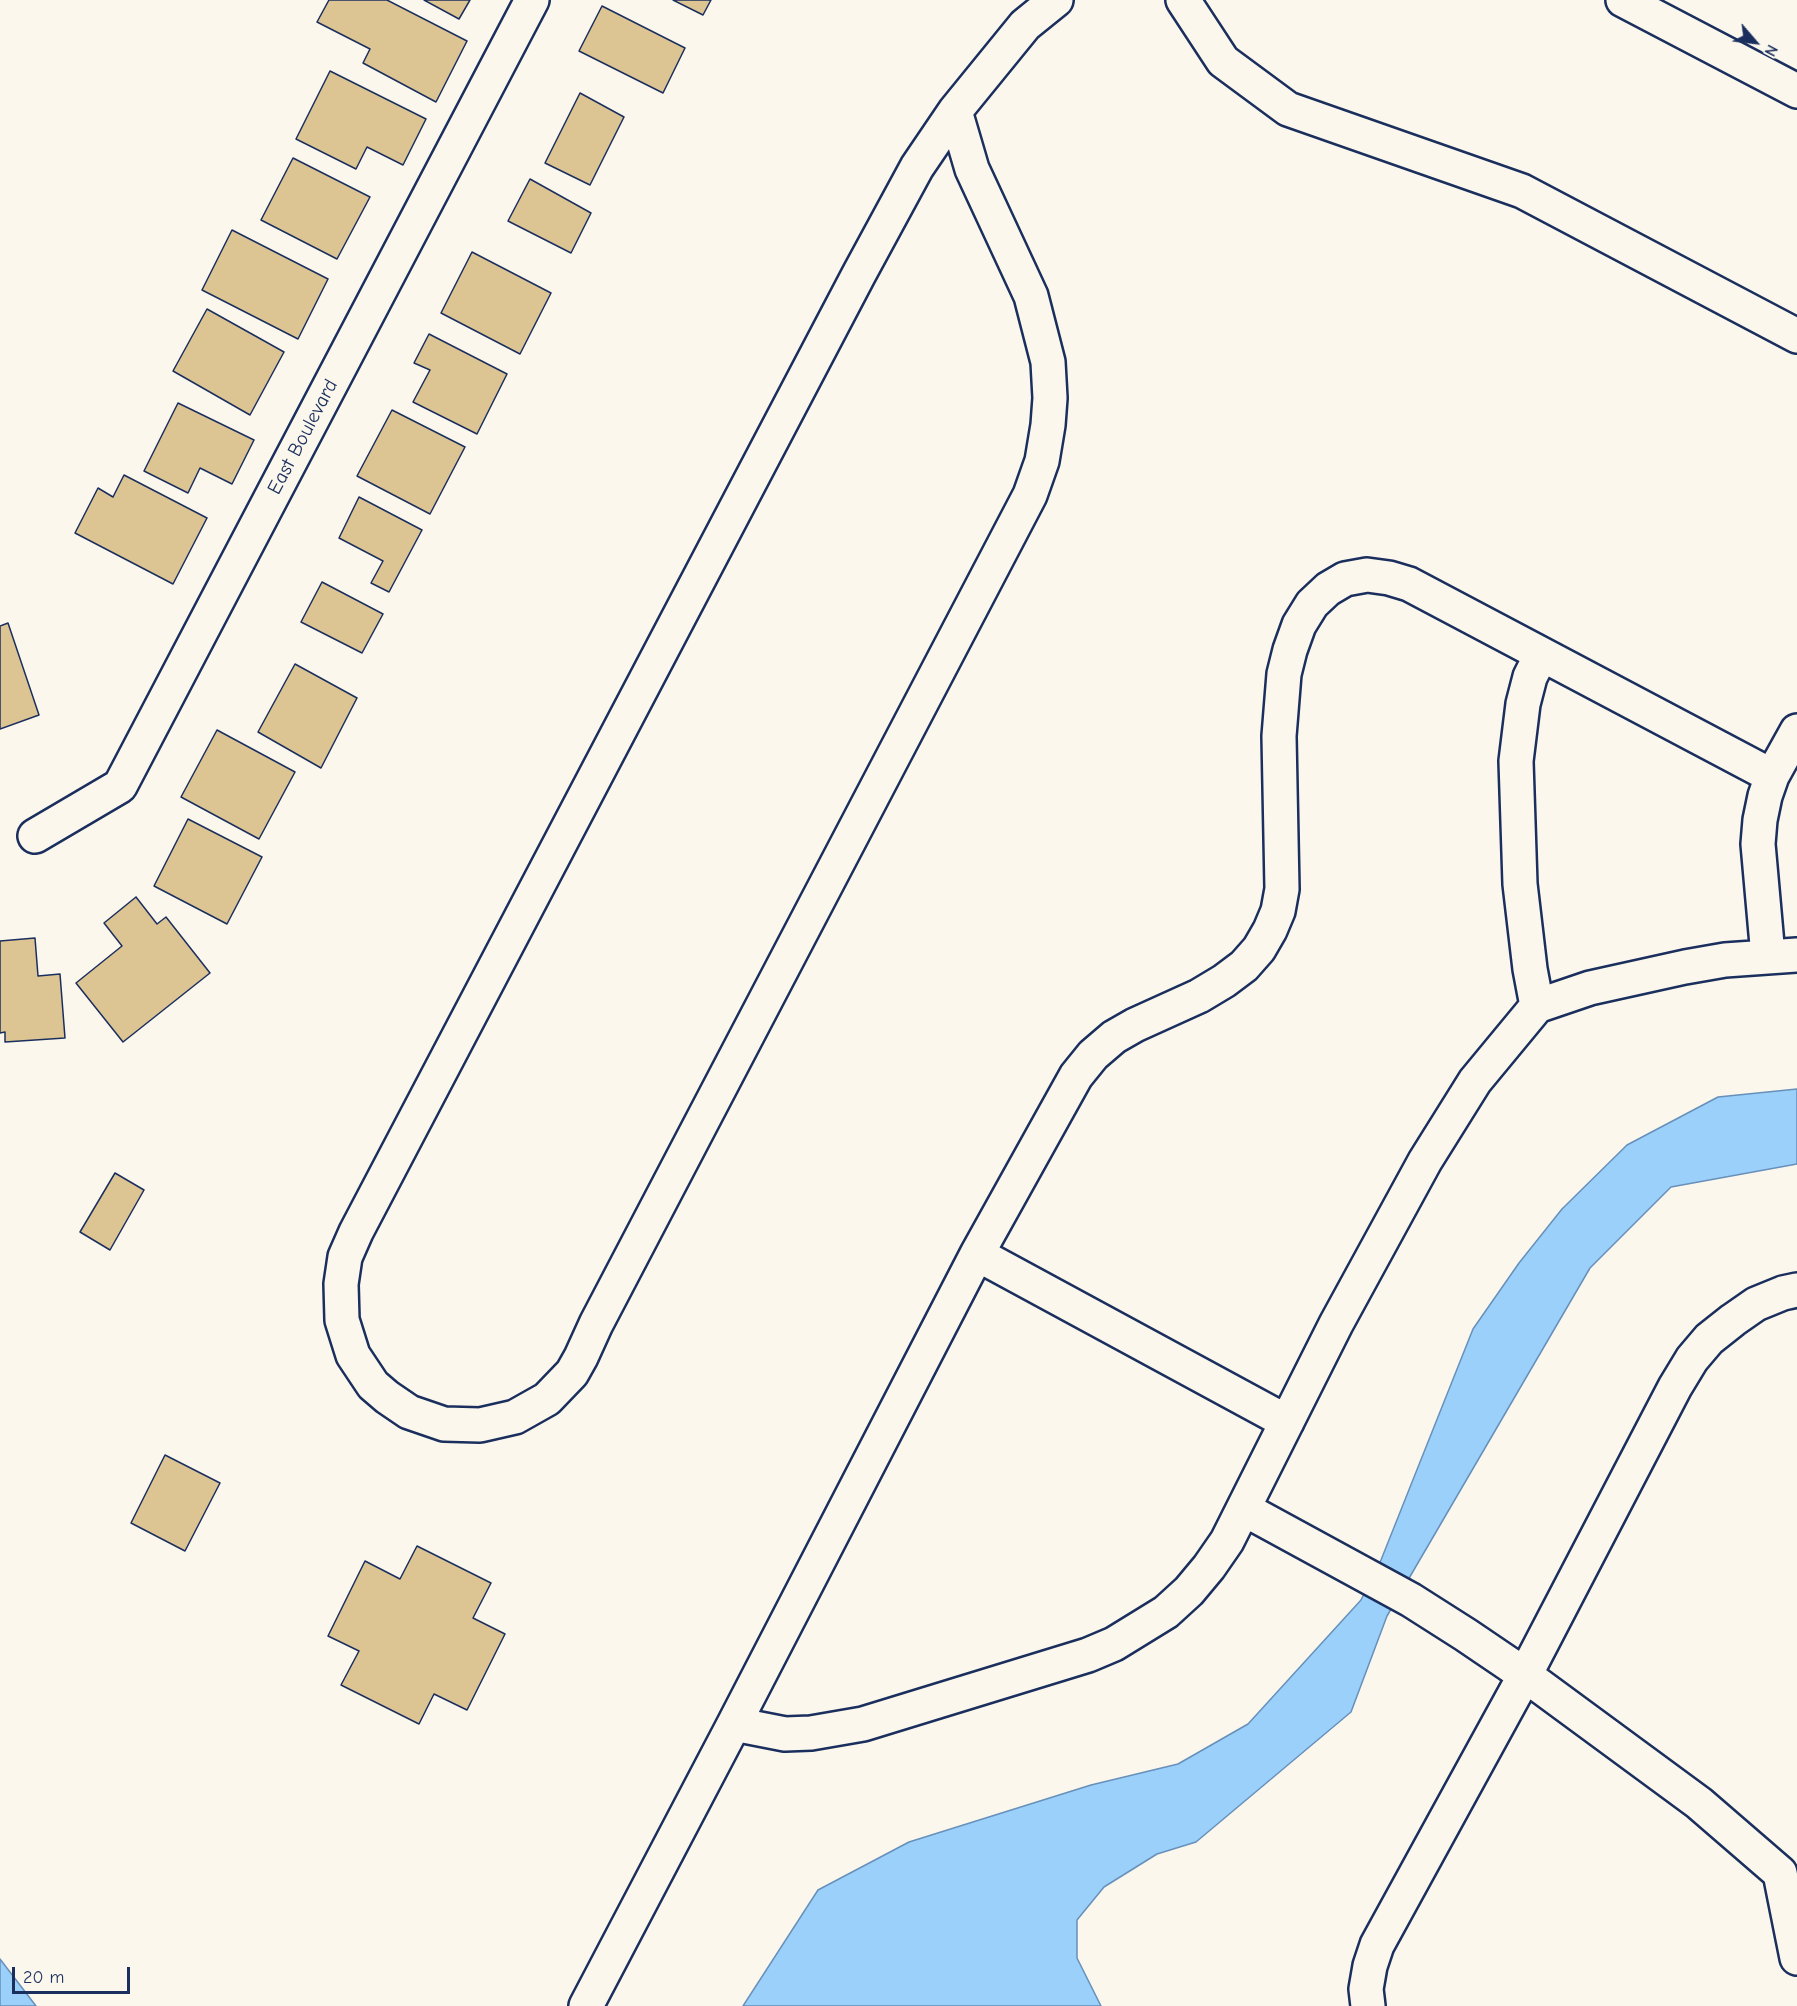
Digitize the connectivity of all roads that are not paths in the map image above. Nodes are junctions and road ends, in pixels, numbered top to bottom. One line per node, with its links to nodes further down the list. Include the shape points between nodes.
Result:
1 (532, 0): 11 (street, East Boulevard, via 120,786)
2 (1056, 0): 6 (street, via 1025,25)
3 (1183, 0): 7 (street, via 1223,62 1288,109 1522,190)
4 (1623, 0): 5 (street)
5 (1797, 91)
6 (955, 111): 6 (street, via 917,167 859,274 345,1257 340,1284 342,1320 353,1355 373,1385 409,1412 444,1424 462,1425 515,1417 547,1399 572,1373 1030,495 1042,461 1048,425 1048,362 1031,296 972,169)
7 (1797, 336)
8 (1541, 655): 10 (street); 13 (street, via 1523,704 1516,761 1520,884); 14 (street, via 1409,584 1389,578 1367,575 1346,579 1312,604 1299,625 1284,674 1279,736 1282,889 1270,930 1244,966 1224,981 1135,1025 1093,1055 1060,1102)
9 (1797, 731): 10 (street)
10 (1772, 776): 12 (street, via 1758,844)
11 (35, 836)
12 (1783, 956): 13 (street, via 1725,960 1665,972 1590,988)
13 (1537, 1006): 16 (street, via 1475,1081 1436,1144)
14 (977, 1254): 16 (street); 19 (street)
15 (1797, 1290): 18 (street, via 1756,1304 1709,1339 1692,1359)
16 (1287, 1422): 17 (street)
17 (1244, 1509): 18 (street, via 1411,1600); 19 (street, via 1215,1558 1189,1591 1166,1612 1114,1644 836,1730 785,1734)
18 (1525, 1675): 20 (street); 23 (street, via 1377,1945 1366,1989)
19 (735, 1724): 22 (street)
20 (1789, 1870): 21 (street)
21 (1797, 1958)
22 (586, 2006)
23 (1368, 2006)

